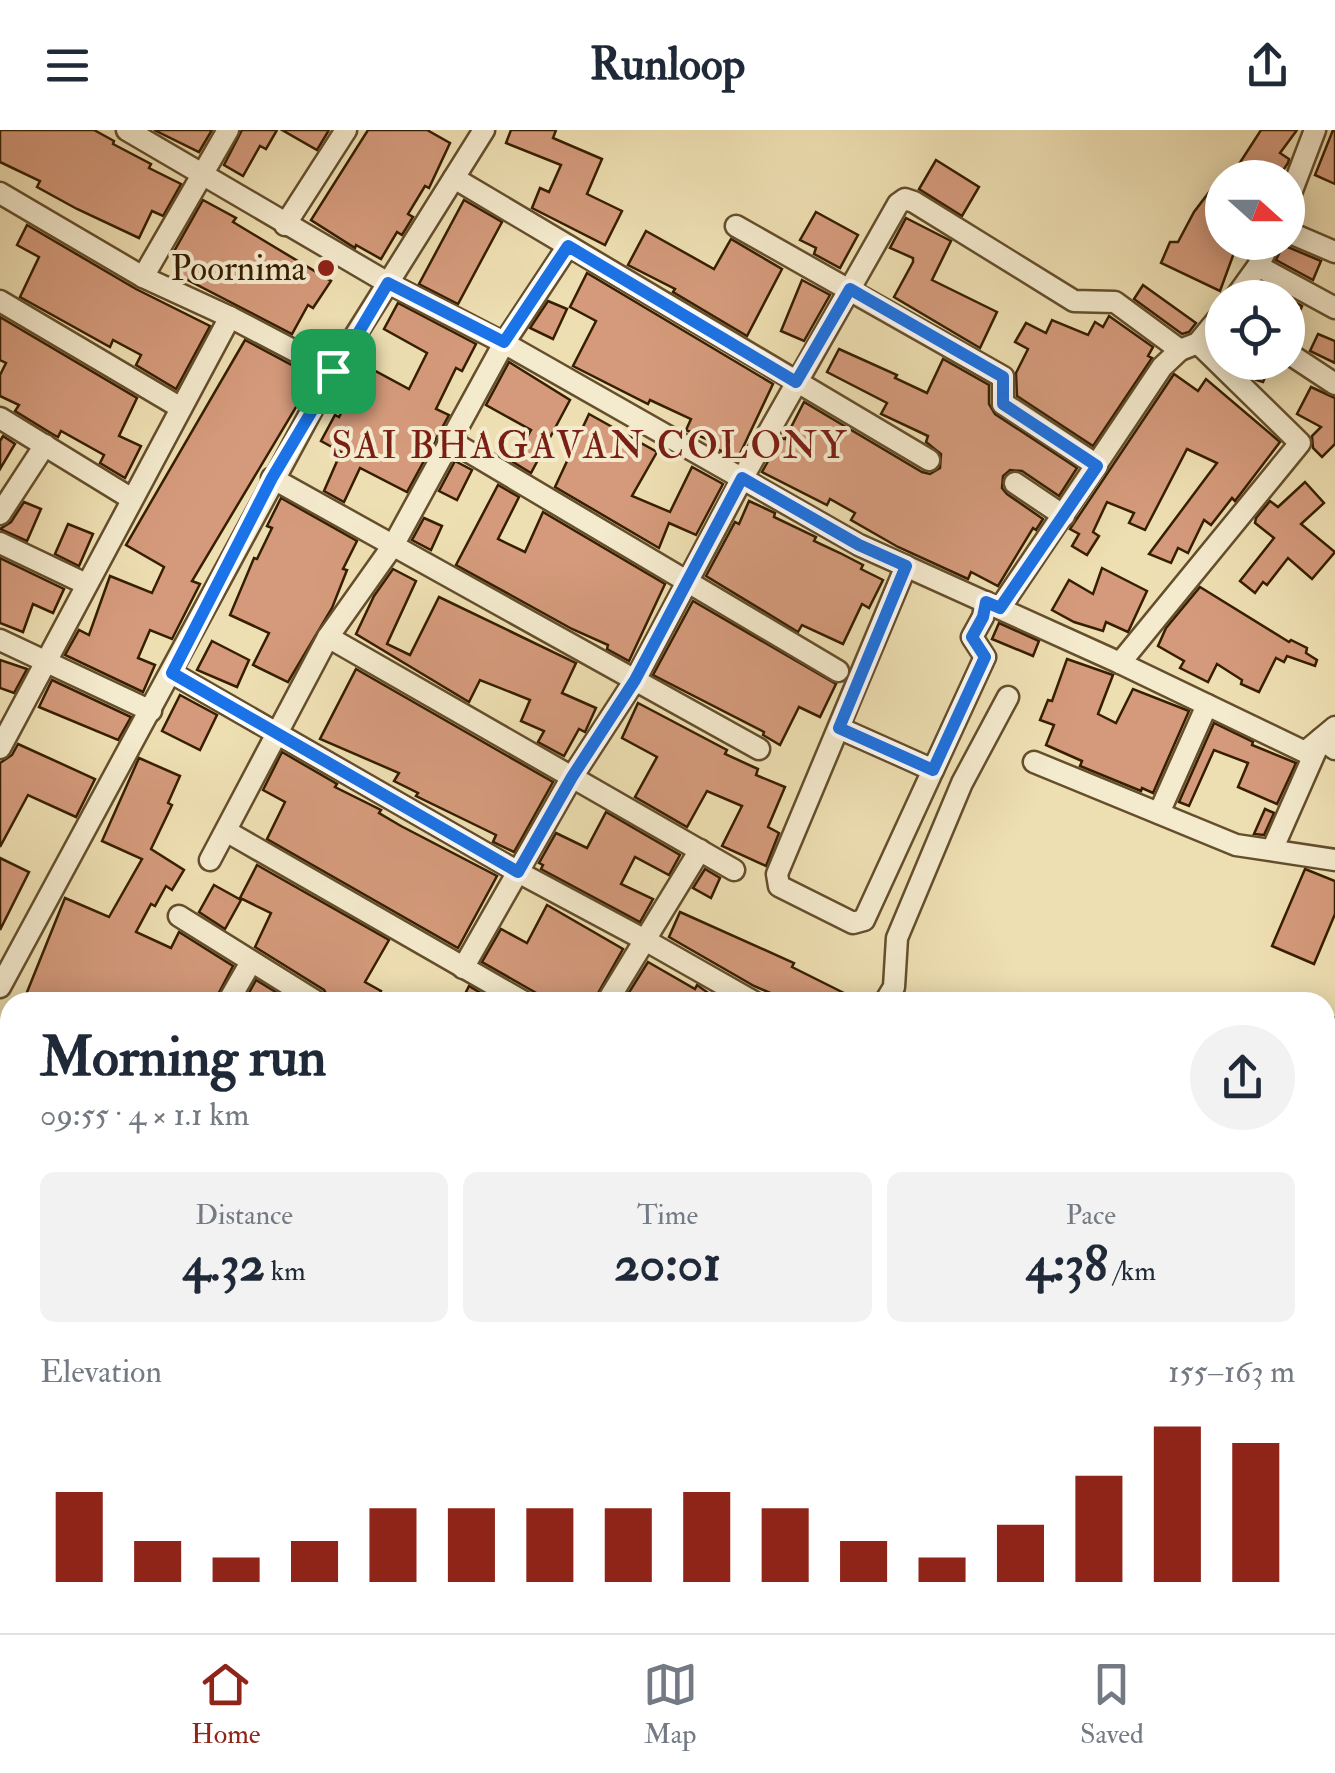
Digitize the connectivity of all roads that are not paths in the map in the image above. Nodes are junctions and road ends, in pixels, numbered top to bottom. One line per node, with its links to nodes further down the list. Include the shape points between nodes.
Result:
1 (127, 130): 7 (street)
2 (228, 130): 7 (street)
3 (346, 130): 10 (street)
4 (484, 130): 8 (street)
5 (1315, 130): 6 (street)
6 (1304, 160)
7 (200, 175): 10 (street); 17 (street)
8 (454, 178): 13 (street); 19 (street)
9 (0, 193): 17 (street)
10 (285, 225): 19 (street)
11 (736, 226): 20 (street)
12 (1305, 239): 14 (street)
13 (568, 246): 25 (street); 29 (street)
14 (1335, 252)
15 (1261, 260): 16 (street)
16 (1258, 266): 18 (street); 22 (street)
17 (143, 277): 23 (street)
18 (1248, 280)
19 (388, 283): 25 (street); 28 (street)
20 (850, 289): 26 (street, via 905,199 1074,300 1115,302); 29 (street); 36 (street, via 1003,377 1003,404)
21 (0, 301): 31 (street)
22 (1335, 308)
23 (230, 317): 28 (street); 31 (street)
24 (1205, 332): 26 (street)
25 (504, 342): 33 (street); 38 (street)
26 (1189, 347): 36 (street, via 1162,366); 52 (street, via 1300,444)
27 (1305, 365): 30 (street)
28 (333, 371): 37 (street)
29 (796, 382): 35 (street); 38 (street)
30 (1335, 384)
31 (181, 408): 40 (street)
32 (0, 418): 34 (street)
33 (449, 440): 44 (street); 46 (street)
34 (44, 445): 40 (street); 41 (street)
35 (929, 460)
36 (1097, 466): 42 (street)
37 (272, 478): 44 (street); 54 (street)
38 (742, 478): 45 (street); 46 (street)
39 (1014, 483): 42 (street)
40 (132, 499): 47 (street)
41 (0, 514)
42 (1064, 516): 48 (street)
43 (0, 543): 47 (street)
44 (394, 544): 49 (street); 55 (street)
45 (903, 571): 48 (street); 59 (street)
46 (686, 581): 53 (street); 55 (street)
47 (86, 584): 51 (street)
48 (990, 609): 52 (street); 65 (street, via 972,637 985,657)
49 (328, 636): 60 (street); 66 (street)
50 (0, 640): 51 (street)
51 (44, 662): 58 (street); 62 (street)
52 (1120, 663): 57 (street)
53 (838, 672)
54 (172, 673): 58 (street); 60 (street)
55 (635, 680): 63 (street); 66 (street)
56 (1008, 697): 85 (street, via 962,783 897,938)
57 (1207, 705): 61 (street, via 1306,752); 67 (street)
58 (151, 711): 79 (street)
59 (839, 728): 65 (street); 65 (street, via 777,874 779,886 853,924 864,920)
60 (278, 732): 68 (street); 74 (street)
61 (1330, 738): 69 (street)
62 (0, 748)
63 (759, 749)
64 (1034, 762): 67 (street)
65 (933, 770)
66 (572, 777): 70 (street); 74 (street)
67 (1159, 813): 69 (street, via 1236,845)
68 (226, 831): 71 (street); 78 (street)
69 (1272, 848): 72 (street)
70 (700, 850): 73 (street); 76 (street)
71 (210, 860)
72 (1335, 860)
73 (734, 870)
74 (518, 872): 76 (street); 78 (street)
75 (179, 916): 77 (street)
76 (645, 940): 83 (street); 84 (street)
77 (252, 962): 80 (street); 81 (street)
78 (463, 968): 82 (street)
79 (0, 987)
80 (234, 992)
81 (302, 992)
82 (506, 992)
83 (613, 992)
84 (736, 992)
85 (891, 992)

